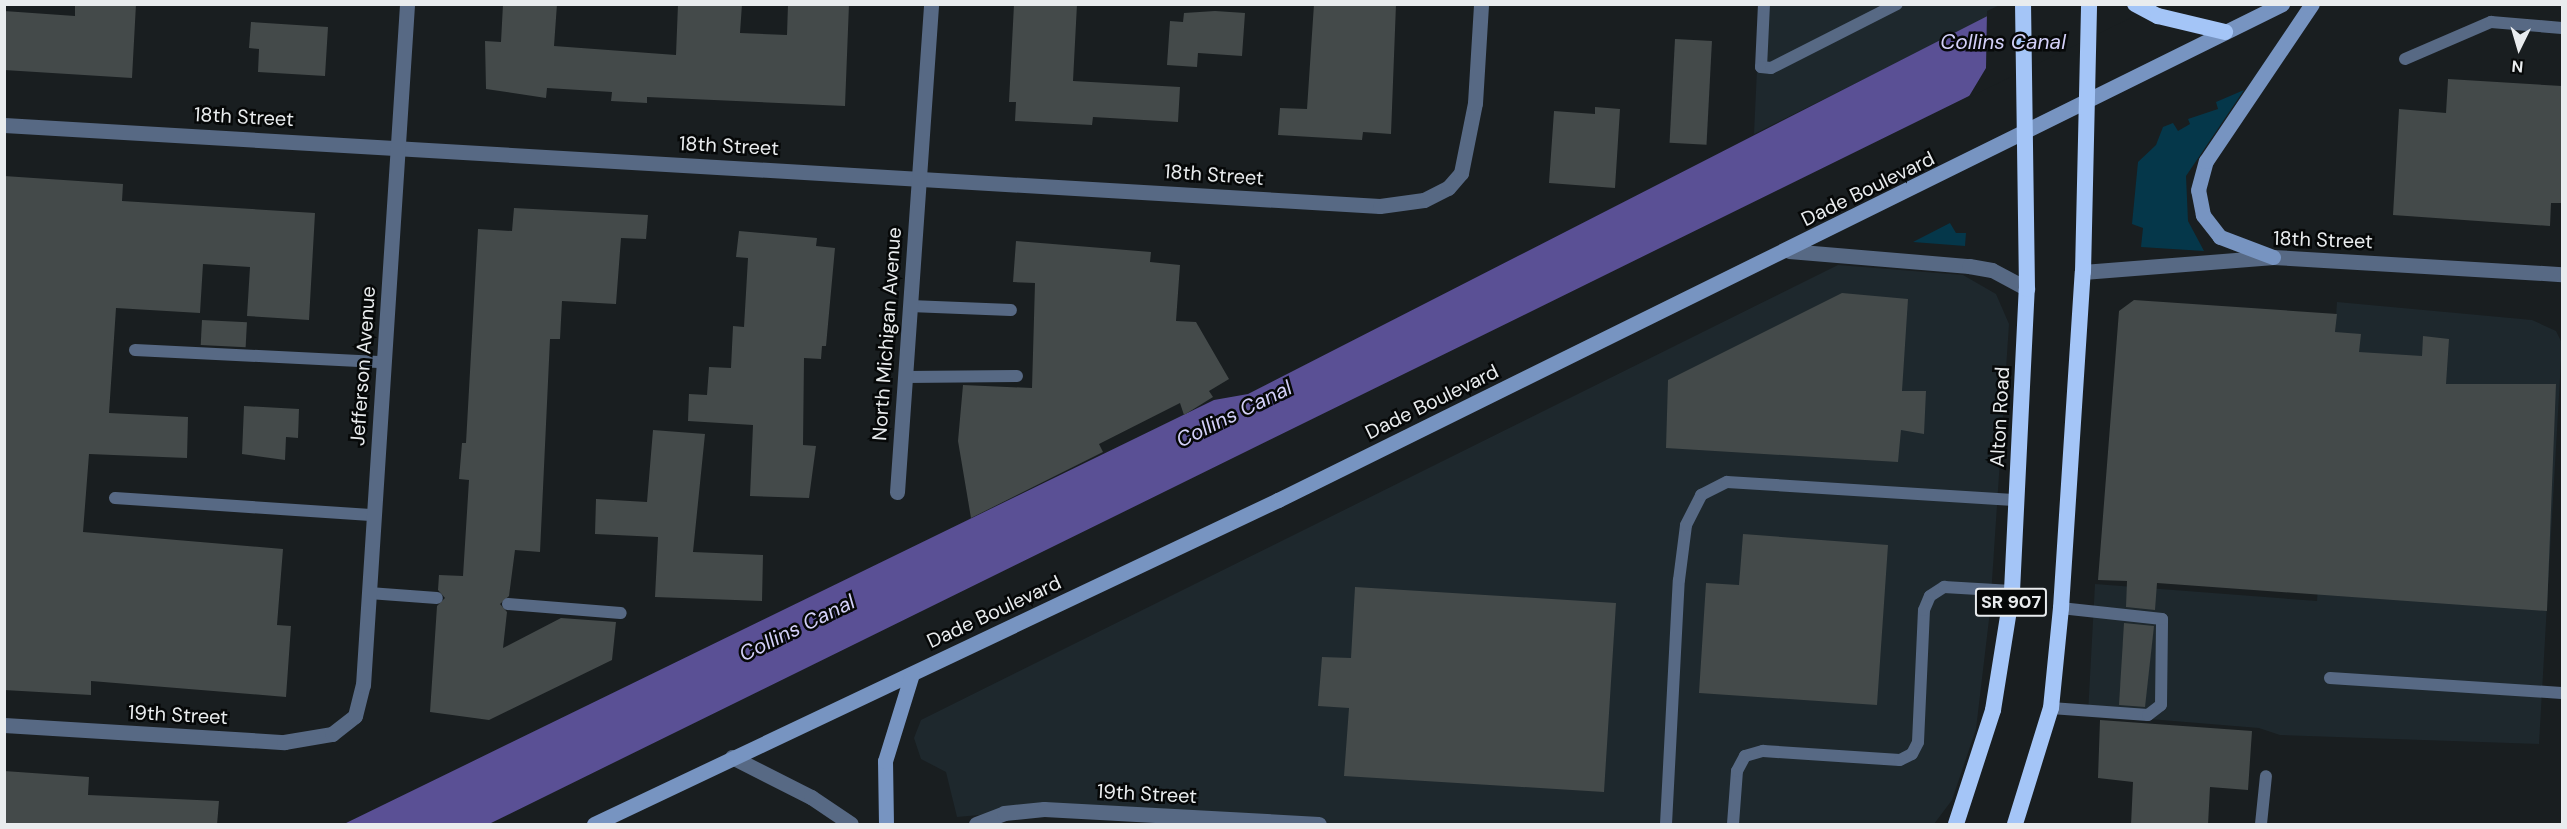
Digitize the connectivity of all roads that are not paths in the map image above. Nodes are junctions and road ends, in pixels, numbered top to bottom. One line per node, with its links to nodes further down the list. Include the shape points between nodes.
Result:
1 (407, 4): 17 (street, Jefferson Avenue)
2 (931, 4): 18 (street, North Michigan Avenue)
3 (1481, 4): 18 (street, 18th Street, via 1469,147 1461,173 1448,188 1424,200 1380,206)
4 (1764, 4): 5 (lane, via 1761,67 1771,68)
5 (1897, 4)
6 (2023, 4): 16 (highway, Alton Road / SR 907)
7 (2090, 4): 14 (highway, SR 907)
8 (2135, 4): 12 (highway, via 2158,16)
9 (2282, 4): 12 (main road, Dade Boulevard)
10 (2312, 4): 20 (main road, via 2205,161 2198,190 2203,215 2220,237)
11 (2562, 28): 13 (lane, via 2491,22)
12 (2225, 33): 14 (main road, Dade Boulevard)
13 (2405, 58)
14 (2087, 102): 16 (main road, Dade Boulevard); 21 (highway, SR 907)
15 (4, 124): 17 (street, 18th Street)
16 (2023, 135): 19 (main road, Dade Boulevard); 23 (highway, Alton Road / SR 907)
17 (399, 147): 18 (street, 18th Street); 27 (street, Jefferson Avenue)
18 (920, 178): 24 (street, North Michigan Avenue)
19 (1789, 251): 23 (street, via 1969,266 1992,270); 40 (main road, Dade Boulevard)
20 (2273, 257): 21 (street, 18th Street); 22 (street, 18th Street)
21 (2083, 272): 38 (highway, SR 907)
22 (2562, 274)
23 (2026, 289): 32 (highway, Alton Road / SR 907)
24 (910, 306): 25 (lane); 28 (street, North Michigan Avenue)
25 (1011, 310)
26 (135, 350): 27 (lane)
27 (384, 362): 33 (street, Jefferson Avenue)
28 (905, 376): 29 (lane); 30 (street, North Michigan Avenue)
29 (1017, 376)
30 (897, 492)
31 (115, 498): 33 (lane)
32 (2018, 500): 34 (highway, Alton Road / SR 907); 54 (lane, via 1727,483 1701,495 1686,525 1678,580)
33 (374, 515): 35 (street, Jefferson Avenue)
34 (2012, 591): 55 (lane, via 1944,587 1930,596 1924,610 1918,742 1912,754 1900,760 1763,751 1745,756 1737,771); 56 (highway, Alton Road / SR 907, via 1993,710)
35 (369, 593): 36 (lane); 45 (street, Jefferson Avenue, via 363,685)
36 (437, 598)
37 (508, 604): 39 (lane)
38 (2061, 608): 43 (highway, SR 907); 43 (lane, via 2162,619 2161,705 2148,715)
39 (621, 613)
40 (912, 675): 46 (main road, Dade Boulevard); 51 (main road, via 885,761)
41 (2330, 678): 42 (lane)
42 (2562, 693)
43 (2051, 708): 48 (highway, SR 907)
44 (4, 726): 45 (street, 19th Street, via 284,742)
45 (347, 727)
46 (732, 757): 49 (main road, Dade Boulevard); 50 (street, via 811,797)
47 (2266, 776): 59 (lane)
48 (2026, 798): 57 (highway, SR 907); 58 (street)
49 (594, 825)
50 (852, 825)
51 (886, 825)
52 (976, 825): 53 (street, 19th Street, via 1004,813 1044,810)
53 (1319, 825)
54 (1666, 825)
55 (1733, 825)
56 (1956, 825)
57 (2015, 825)
58 (2025, 825)
59 (2261, 825)

